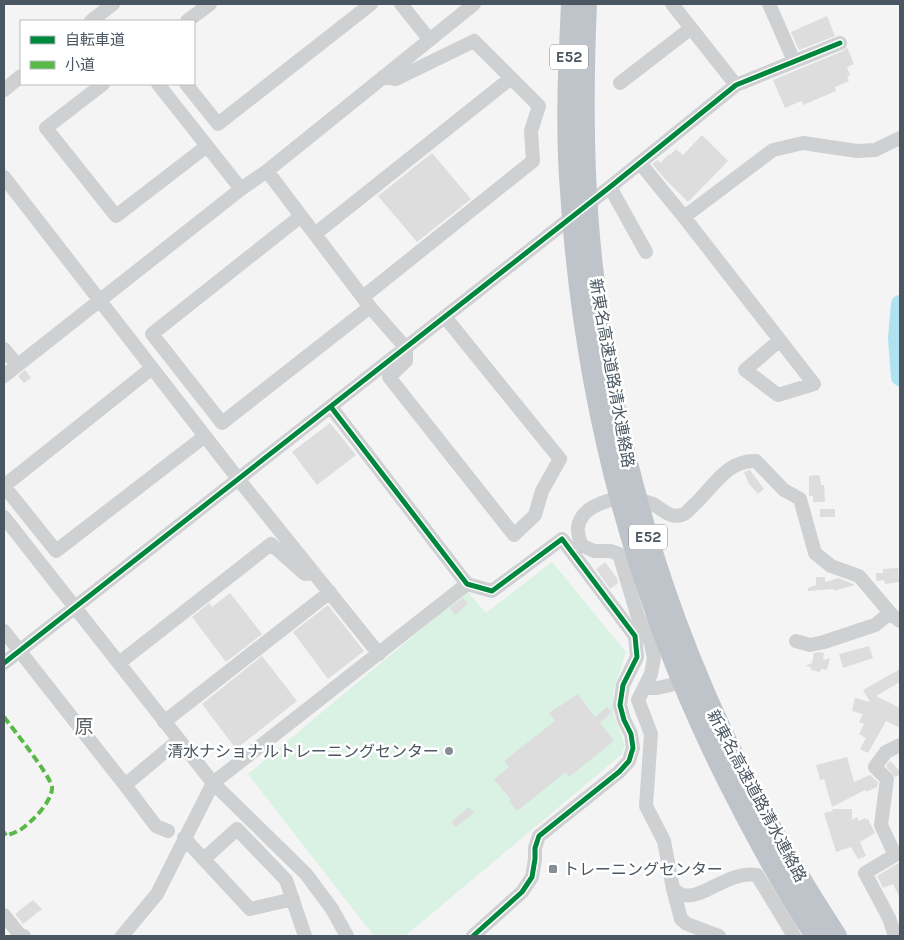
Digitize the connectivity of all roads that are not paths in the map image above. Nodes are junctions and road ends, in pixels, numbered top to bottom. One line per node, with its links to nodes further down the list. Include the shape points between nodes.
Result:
1 (210, 4): 9 (street)
2 (371, 4): 20 (street, via 218,124)
3 (401, 4): 11 (street)
4 (474, 4): 11 (street)
5 (571, 4): 79 (highway, 新東名高速道路清水連絡路 / E52, via 567,111 570,189 583,324 596,403 615,482 644,582 671,658 708,744 757,840)
6 (587, 4): 80 (highway, 新東名高速道路清水連絡路 / E52, via 585,150 589,225 600,322 613,400 631,477 660,577 704,693 772,831)
7 (672, 4): 10 (street)
8 (770, 4): 13 (street)
9 (188, 20)
10 (690, 29): 17 (street); 21 (street)
11 (429, 39): 15 (street)
12 (840, 42): 13 (street)
13 (794, 61): 21 (street)
14 (20, 77): 22 (street)
15 (383, 77): 16 (street, via 396,80 474,41); 26 (street)
16 (511, 78): 32 (street); 35 (street, via 539,106 532,131 533,162)
17 (620, 83)
18 (102, 85): 24 (street, via 46,128 116,216)
19 (159, 85): 24 (street)
20 (187, 85)
21 (736, 86): 25 (street)
22 (4, 90)
23 (900, 138): 31 (street, via 875,150 857,151 803,143 773,150)
24 (207, 146): 29 (street)
25 (640, 164): 28 (street); 31 (street)
26 (267, 172): 29 (street); 30 (street)
27 (4, 177): 34 (street)
28 (610, 187): 33 (street); 36 (street)
29 (241, 189): 34 (street)
30 (301, 216): 32 (street); 35 (street, via 152,334 222,423)
31 (684, 217): 37 (street)
32 (315, 234): 35 (street)
33 (646, 252)
34 (100, 301): 40 (street); 41 (street)
35 (367, 302): 38 (street)
36 (445, 317): 38 (street); 38 (street, via 560,459 542,491 536,515 514,535 388,377 406,361)
37 (780, 340): 37 (street, via 797,362 814,384 778,394 745,370)
38 (406, 348): 43 (street)
39 (4, 349): 40 (street)
40 (17, 365): 42 (street)
41 (152, 368): 44 (street); 44 (street, via 4,486 56,551)
42 (4, 376)
43 (331, 407): 45 (street); 49 (street)
44 (205, 436): 45 (street)
45 (239, 480): 48 (street); 51 (street)
46 (4, 516): 51 (street)
47 (577, 548): 49 (street, via 562,539 492,592); 52 (street, via 582,516 605,501 633,498 652,503 668,514 685,514 729,468 756,461 784,490 800,499 815,553 831,566 859,576); 60 (street, via 619,554 638,614 652,644 654,658); 76 (street, via 635,636 637,657 623,685 620,705 633,748 629,761 619,772 539,836 532,877 522,892)
48 (315, 573): 50 (street); 58 (street, via 305,574 272,544)
49 (467, 584): 56 (street)
50 (330, 592): 56 (street); 61 (street)
51 (75, 606): 55 (street); 58 (street)
52 (895, 617): 54 (street, via 824,642 810,645)
53 (4, 631): 55 (street)
54 (796, 641)
55 (19, 650): 57 (street); 65 (street)
56 (379, 654): 64 (street)
57 (4, 662)
58 (119, 663): 61 (street)
59 (671, 685): 60 (street)
60 (645, 688): 69 (street, via 638,700 652,734 646,806 664,841)
61 (164, 722): 62 (street)
62 (179, 740): 64 (street); 65 (street)
63 (900, 745): 81 (street, via 886,752 876,767 886,779 881,825 896,855 864,873 889,918)
64 (214, 783): 67 (street); 75 (street, via 306,874)
65 (125, 785): 66 (street, via 156,826)
66 (168, 831)
67 (184, 838): 68 (street); 73 (street, via 157,894)
68 (205, 858): 70 (street, via 250,909); 70 (street, via 237,829 286,880)
69 (672, 889): 77 (street, via 681,919); 78 (street, via 682,895 693,896 733,877 747,873 757,875)
70 (293, 899): 74 (street)
71 (4, 915): 72 (street)
72 (21, 936)
73 (122, 936)
74 (305, 936)
75 (347, 936)
76 (473, 936)
77 (720, 936)
78 (794, 936)
79 (815, 936)
80 (836, 936)
81 (895, 936)

